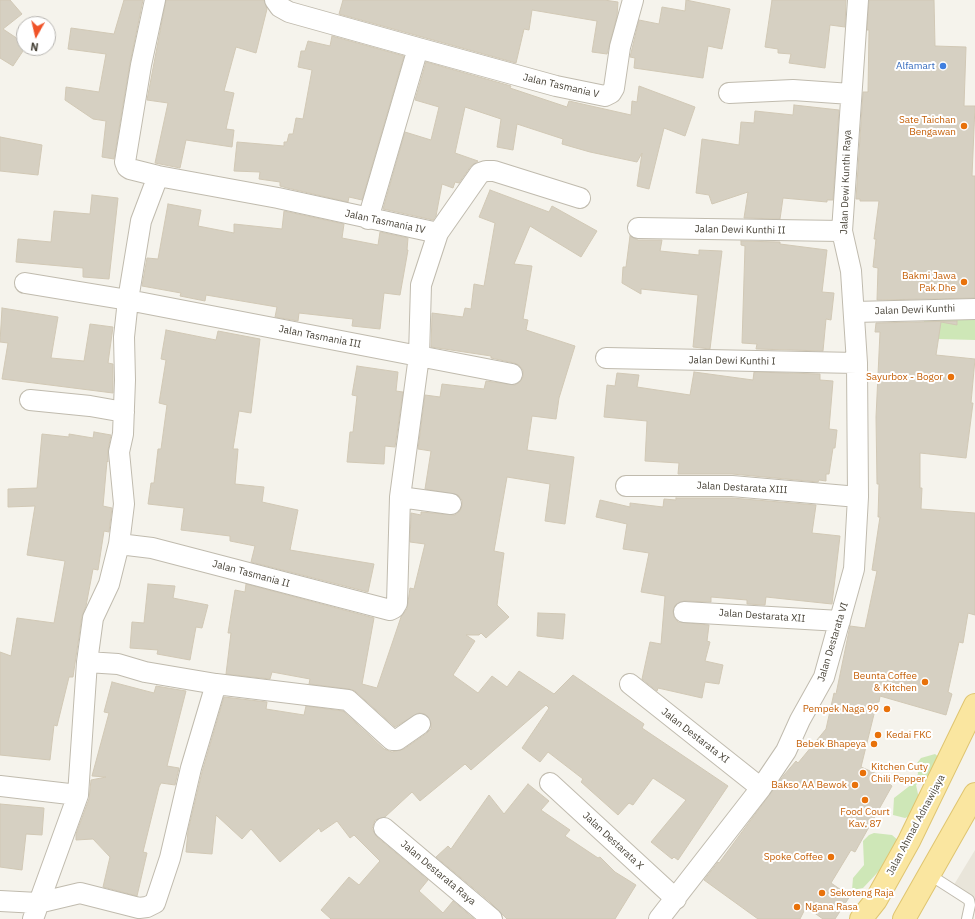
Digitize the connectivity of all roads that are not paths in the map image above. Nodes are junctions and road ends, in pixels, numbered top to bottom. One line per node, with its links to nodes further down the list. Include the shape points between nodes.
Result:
1 (155, 0): 8 (street, Jalan Tasmania IV, via 125,162 130,169)
2 (275, 0): 5 (street, Jalan Tasmania V, via 280,7 289,12)
3 (633, 0): 5 (street, Jalan Tasmania V, via 620,47 614,88 606,96 556,86)
4 (858, 0): 7 (street, Jalan Dewi Kunthi Raya)
5 (418, 48): 10 (street)
6 (729, 93): 7 (street, via 793,90)
7 (851, 94): 12 (street, Jalan Dewi Kunthi Raya)
8 (158, 176): 10 (street, Jalan Tasmania IV); 15 (street, via 142,221)
9 (580, 198): 13 (street, Jalan Tasmania IV, via 494,171 486,171 480,174)
10 (368, 218): 13 (street, Jalan Tasmania IV)
11 (638, 228): 12 (street, Jalan Dewi Kunthi II)
12 (842, 231): 17 (street, Jalan Dewi Kunthi Raya, via 851,271)
13 (438, 233): 18 (street, via 421,285)
14 (25, 283): 15 (street, Jalan Tasmania III)
15 (128, 300): 18 (street, Jalan Tasmania III); 23 (street, via 124,337)
16 (975, 309): 17 (street, Jalan Dewi Kunthi)
17 (854, 312): 20 (street, Jalan Dewi Kunthi Raya)
18 (419, 356): 21 (street, Jalan Tasmania III); 25 (street)
19 (606, 358): 20 (street, Jalan Dewi Kunthi I)
20 (857, 363): 26 (street, Jalan Destarata VI)
21 (512, 374)
22 (30, 400): 23 (street)
23 (124, 412): 28 (street, via 119,452 124,504)
24 (626, 486): 26 (street, Jalan Destarata XIII, via 732,486)
25 (400, 497): 27 (street); 28 (street, Jalan Tasmania II, via 397,603 390,610 152,548)
26 (858, 497): 30 (street, Jalan Destarata VI, via 854,569)
27 (451, 504)
28 (119, 544): 31 (street, via 109,584 92,618)
29 (684, 612): 30 (street, Jalan Destarata XII)
30 (840, 621): 38 (street, Jalan Destarata VI, via 824,677 786,751)
31 (87, 662): 32 (street, via 118,664 145,672); 40 (street)
32 (216, 684): 35 (street, via 348,700 392,740 397,740); 45 (street, via 191,768 170,858 155,902 140,908 80,893)
33 (630, 684): 38 (street, Jalan Destarata XI)
34 (975, 705): 48 (main road, Jalan Ahmad Adnawijaya, via 909,841 876,900)
35 (420, 724)
36 (550, 783): 43 (street, Jalan Destarata X)
37 (0, 786): 40 (street)
38 (761, 788): 43 (street, Jalan Destarata VI)
39 (975, 794): 42 (main road)
40 (78, 795): 45 (street)
41 (384, 828): 46 (street, Jalan Destarata Raya)
42 (930, 875): 49 (main road); 50 (lane, via 969,900)
43 (676, 899): 47 (street, Jalan Destarata VI)
44 (0, 901): 45 (street)
45 (36, 911)
46 (492, 919)
47 (658, 919)
48 (861, 919)
49 (904, 919)
50 (967, 919)

